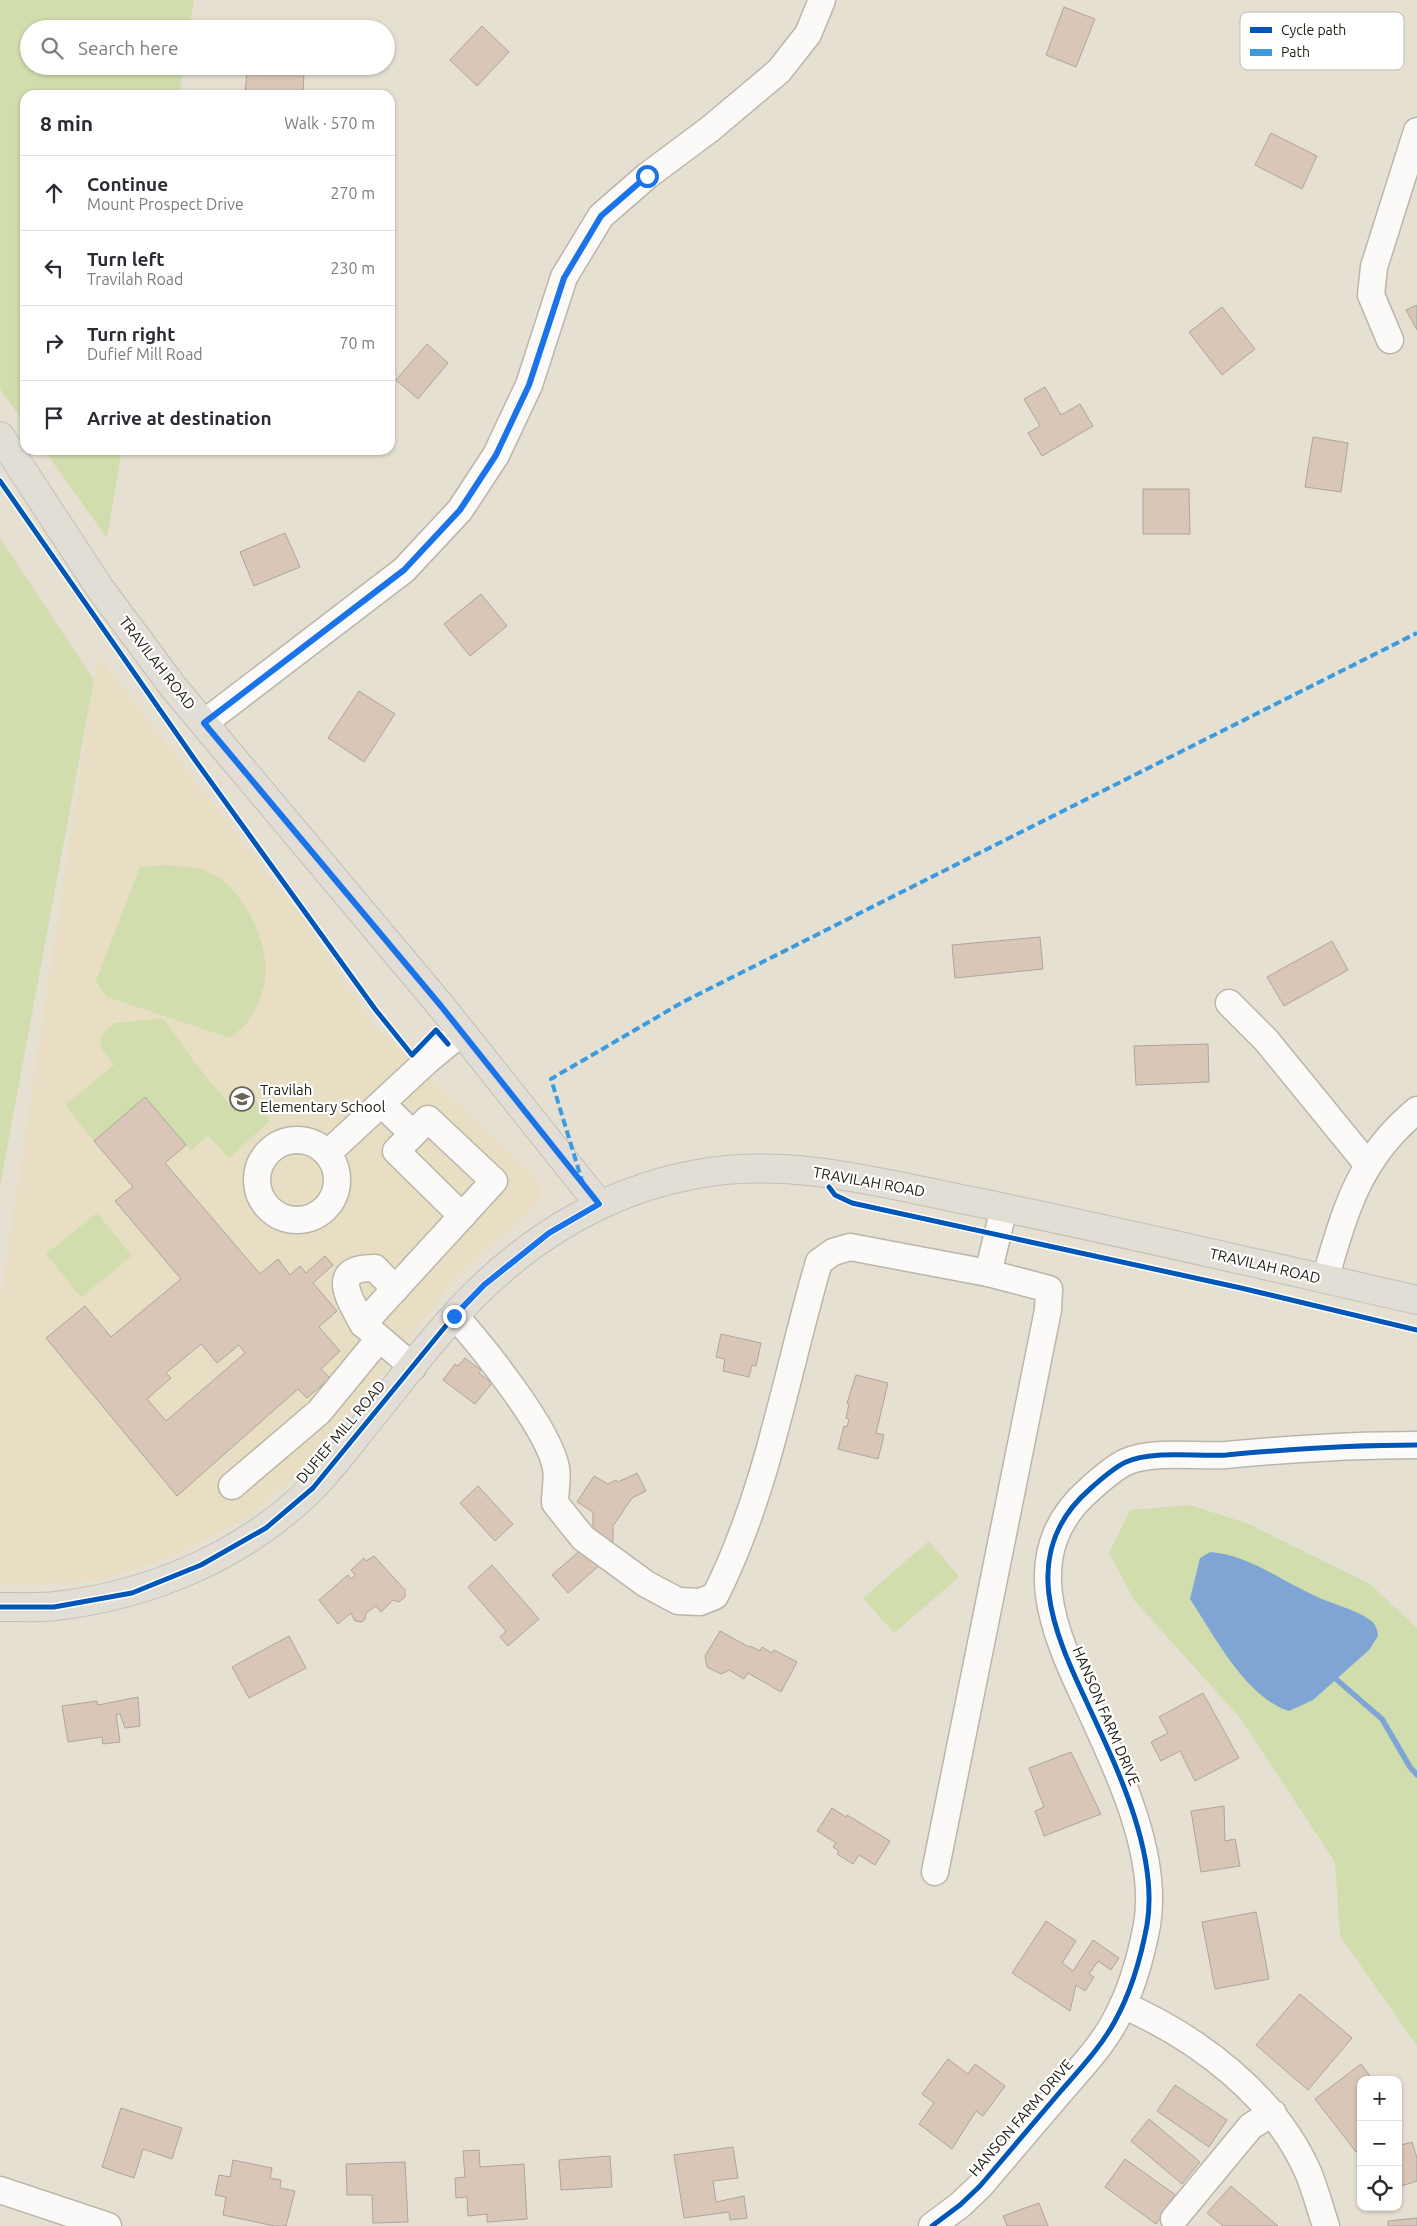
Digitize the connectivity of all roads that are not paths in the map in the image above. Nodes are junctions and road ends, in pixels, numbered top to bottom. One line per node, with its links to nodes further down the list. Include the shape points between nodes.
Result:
1 (822, 0): 5 (street, via 808,34 779,71 601,216 564,278 529,385 496,455 460,510 404,570)
2 (1417, 131): 3 (street, via 1374,267 1371,295)
3 (1390, 340)
4 (0, 436): 5 (main road, TRAVILAH ROAD, via 99,587)
5 (204, 723): 7 (main road, TRAVILAH ROAD)
6 (1229, 1003): 12 (street, via 1266,1040)
7 (462, 1032): 8 (street); 13 (main road, TRAVILAH ROAD)
8 (382, 1104): 10 (street); 11 (street)
9 (1417, 1110): 12 (street, via 1394,1129)
10 (413, 1134): 15 (street, via 396,1151); 15 (street, via 428,1119 494,1181)
11 (328, 1153)
12 (1368, 1164): 17 (street, via 1345,1212)
13 (599, 1204): 14 (main road, TRAVILAH ROAD, via 648,1186 699,1173 747,1168 820,1171); 20 (main road, DUFIEF MILL ROAD, via 549,1233 484,1285)
14 (1004, 1208): 16 (street); 17 (main road, TRAVILAH ROAD)
15 (462, 1216): 18 (street)
16 (988, 1273): 20 (street, via 850,1247 833,1252 819,1262 759,1488 715,1596 700,1602 678,1601 646,1584 583,1538 555,1503 556,1470 550,1450 516,1394); 26 (street, via 1049,1289 1048,1310)
17 (1325, 1279): 19 (main road, TRAVILAH ROAD)
18 (396, 1289): 21 (street); 21 (street, via 375,1268 360,1268 349,1275 345,1285 346,1296)
19 (1417, 1300)
20 (454, 1316): 22 (main road, DUFIEF MILL ROAD)
21 (371, 1331): 22 (street); 24 (street, via 318,1412)
22 (413, 1367): 25 (main road, DUFIEF MILL ROAD, via 313,1488 266,1528 236,1547 201,1566 132,1593 54,1607)
23 (1417, 1446): 27 (street, HANSON FARM DRIVE, via 1359,1445 1214,1456 1159,1456 1127,1462 1077,1500 1054,1538 1048,1568 1049,1607 1068,1663 1111,1755 1133,1812 1147,1871 1147,1923)
24 (232, 1486)
25 (0, 1607)
26 (935, 1872)
27 (1123, 2005): 28 (street, via 1148,2016 1220,2061); 31 (street, HANSON FARM DRIVE, via 1114,2024 1092,2054)
28 (1273, 2113): 30 (street, via 1251,2126); 33 (street, via 1307,2171)
29 (0, 2190): 32 (street)
30 (1174, 2219)
31 (947, 2222)
32 (108, 2226)
33 (1326, 2226)

